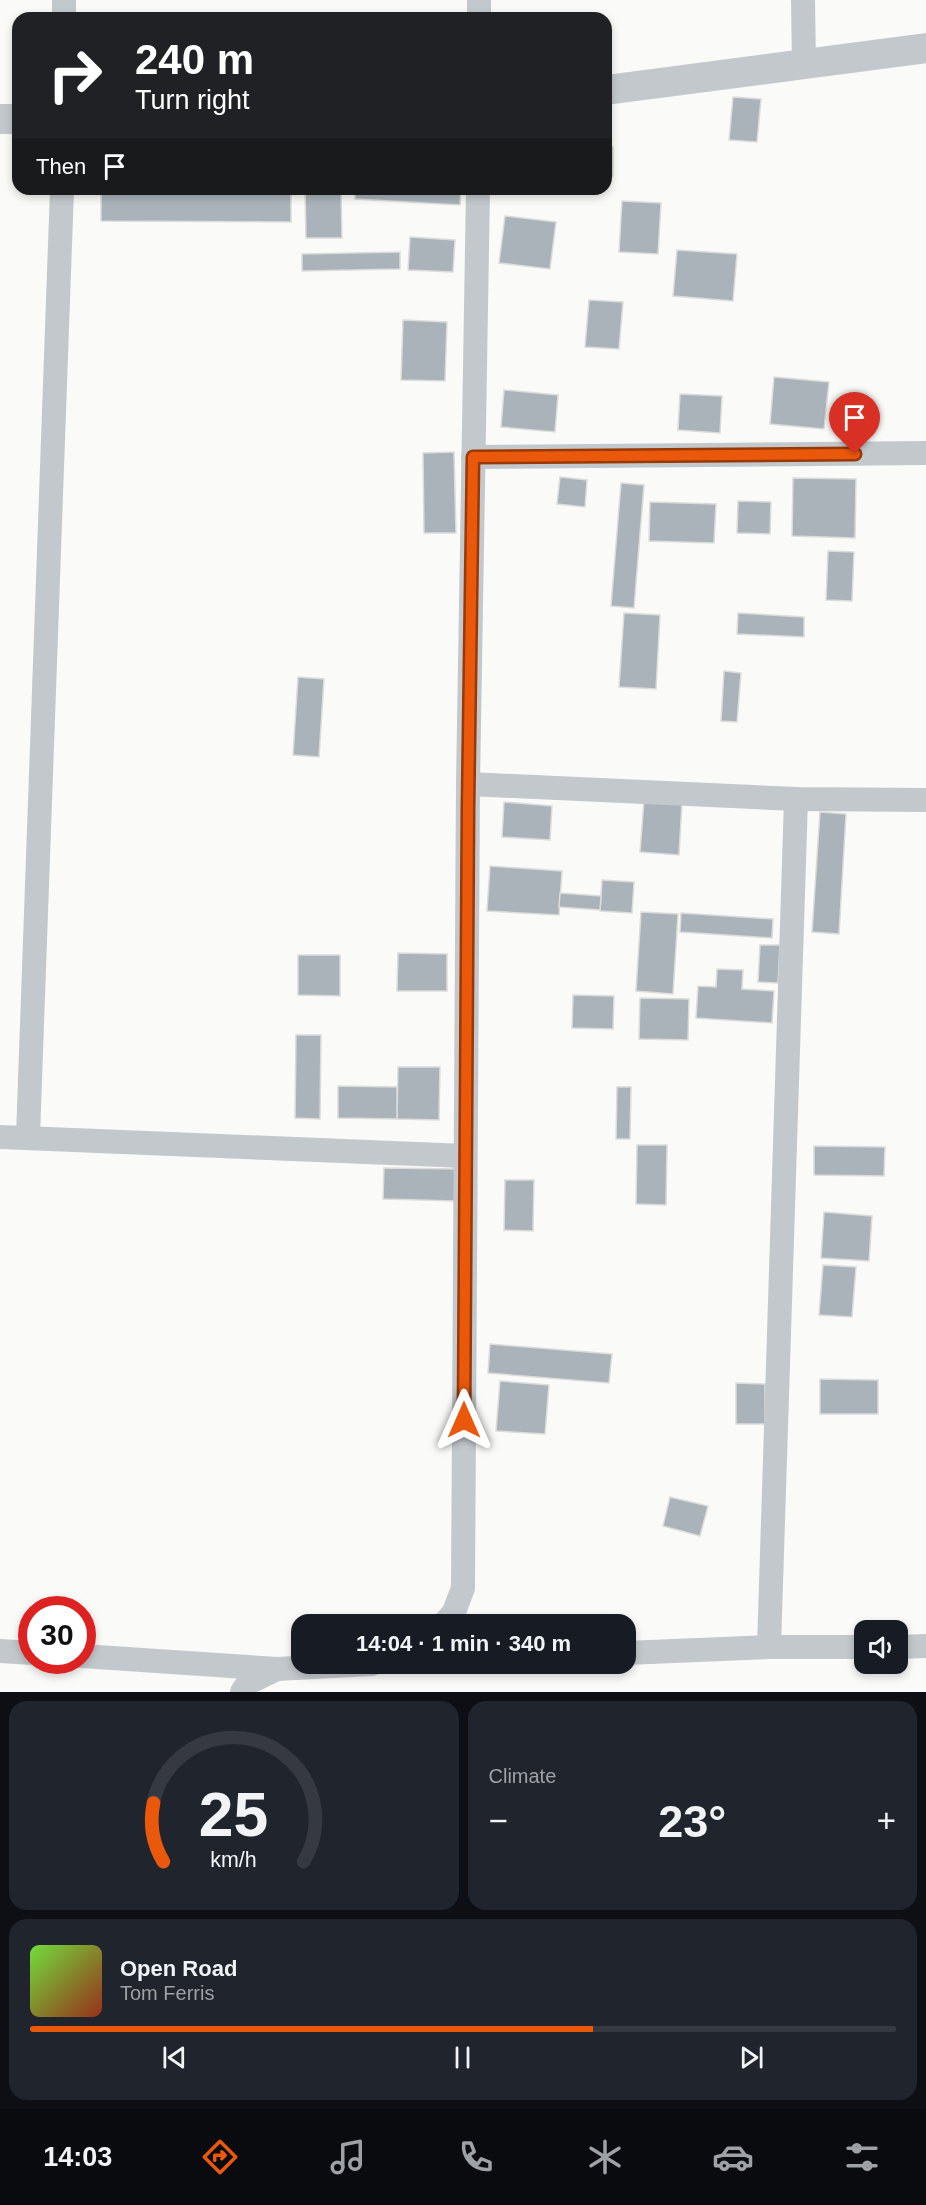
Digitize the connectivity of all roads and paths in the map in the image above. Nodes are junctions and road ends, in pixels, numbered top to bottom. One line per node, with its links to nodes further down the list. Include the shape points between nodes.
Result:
1 (803, 0): 3 (street)
2 (926, 48): 3 (street)
3 (804, 64): 4 (street)
4 (612, 89)
5 (62, 195): 12 (street)
6 (478, 195): 8 (street)
7 (926, 453): 8 (street)
8 (473, 457): 9 (street)
9 (468, 784): 10 (street); 14 (street)
10 (796, 799): 11 (street); 17 (street)
11 (926, 801)
12 (28, 1136): 13 (street); 14 (street)
13 (0, 1137)
14 (465, 1156): 15 (street, via 463,1588)
15 (452, 1614)
16 (926, 1646): 19 (street)
17 (769, 1647): 18 (street); 22 (street)
18 (854, 1647)
19 (908, 1647)
20 (0, 1651): 21 (street)
21 (18, 1652)
22 (636, 1653)
23 (96, 1657): 25 (street)
24 (291, 1668): 25 (street)
25 (277, 1669): 26 (street, via 248,1683)
26 (242, 1692)

